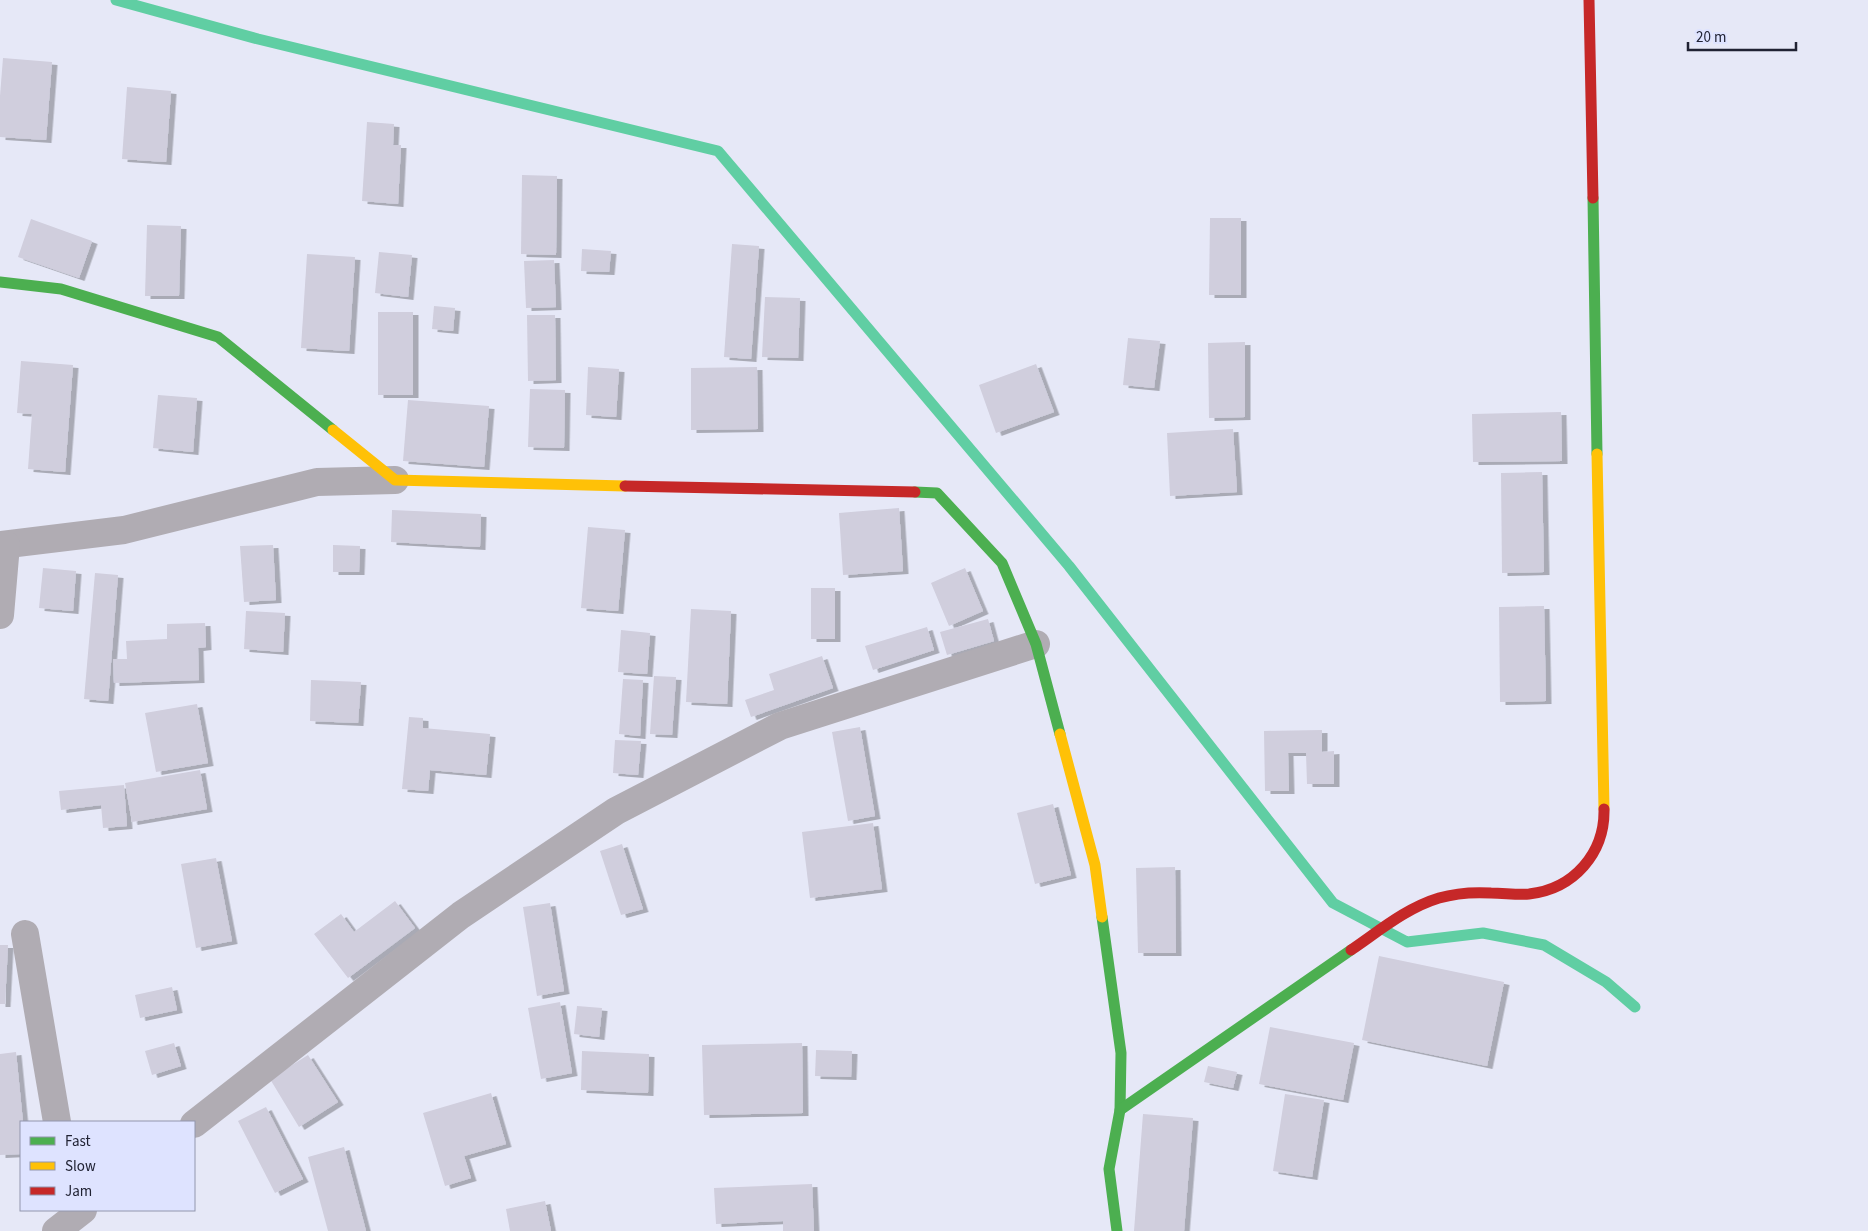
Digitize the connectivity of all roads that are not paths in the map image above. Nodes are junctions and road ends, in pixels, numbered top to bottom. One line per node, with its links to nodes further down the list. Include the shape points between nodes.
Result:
1 (1589, 0): 8 (street, via 1604,797 1600,839 1590,860 1579,872 1553,888 1531,894 1473,892 1450,895 1429,900 1409,910)
2 (0, 282): 3 (street, via 61,289 218,337)
3 (395, 480): 4 (street, via 318,482 124,530); 6 (street, via 937,494 1002,563)
4 (3, 545): 5 (street)
5 (0, 614)
6 (1036, 644): 8 (street, via 1095,866 1120,1053); 10 (street, via 780,726 616,811 462,915)
7 (25, 934): 9 (street)
8 (1120, 1110): 15 (street, via 1109,1169)
9 (58, 1121)
10 (195, 1123)
11 (54, 1211): 13 (street)
12 (82, 1211): 14 (street)
13 (50, 1231)
14 (56, 1231)
15 (1117, 1231)

